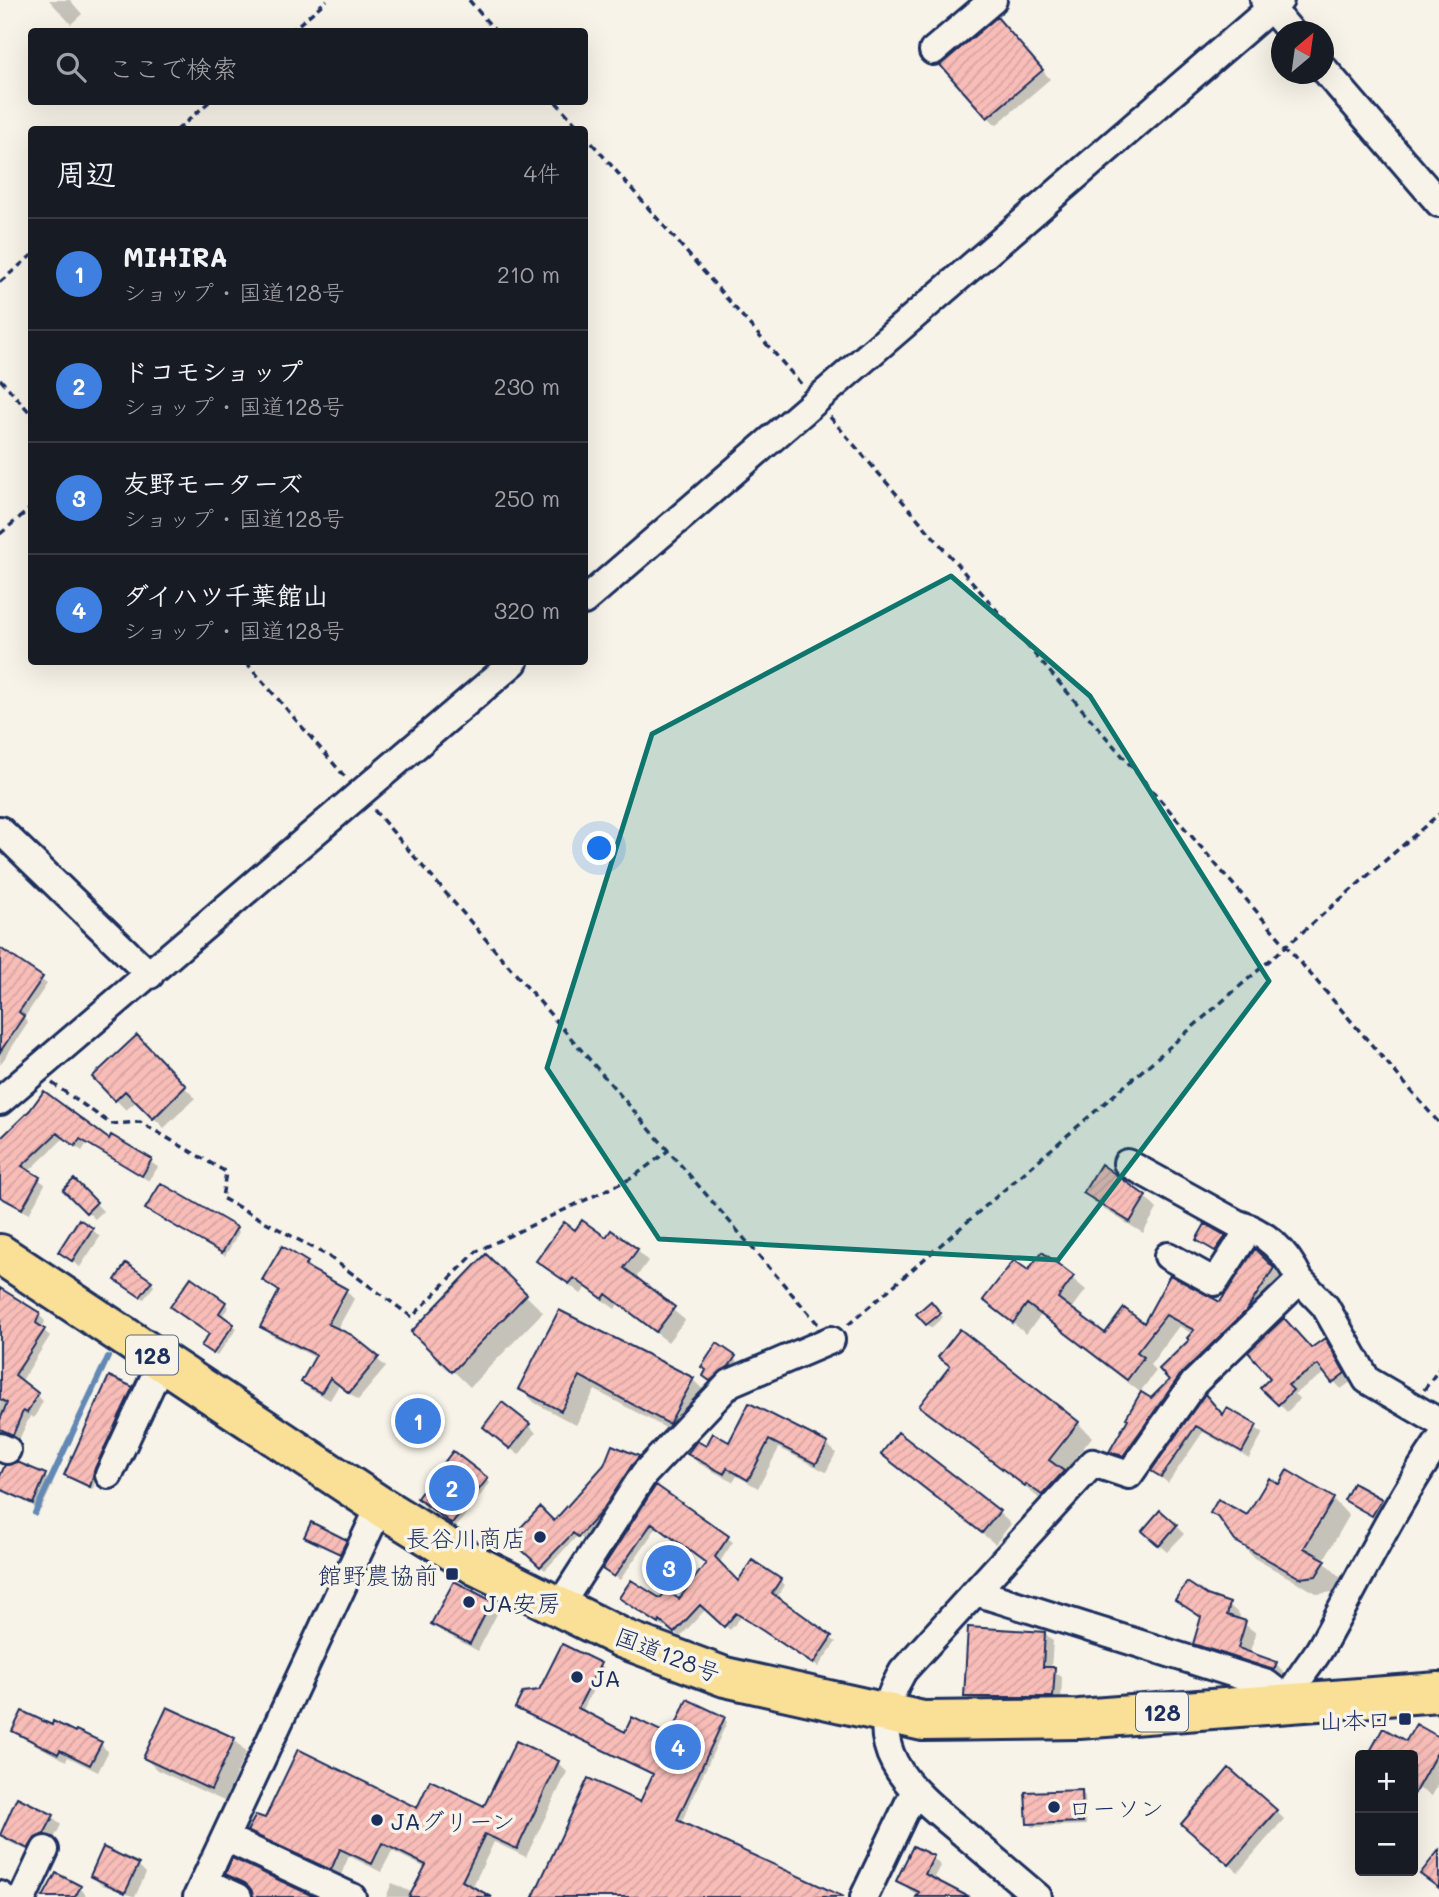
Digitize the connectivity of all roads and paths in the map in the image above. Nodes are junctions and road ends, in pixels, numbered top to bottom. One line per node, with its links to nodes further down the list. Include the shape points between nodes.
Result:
1 (327, 0): 6 (path)
2 (468, 0): 7 (path)
3 (993, 0): 8 (street)
4 (1272, 3): 5 (street); 19 (street)
5 (1284, 21)
6 (295, 28)
7 (492, 28)
8 (933, 51)
9 (1334, 81): 15 (street)
10 (206, 105): 12 (path)
11 (559, 105): 13 (path)
12 (182, 126)
13 (577, 126)
14 (588, 139): 19 (path)
15 (1439, 203)
16 (28, 258): 17 (path)
17 (0, 282)
18 (0, 379): 20 (path)
19 (817, 402): 23 (street); 29 (path)
20 (28, 410)
21 (28, 510): 22 (path)
22 (0, 534)
23 (588, 598)
24 (249, 665): 26 (path)
25 (510, 665): 26 (street)
26 (360, 793): 30 (street); 34 (path)
27 (1439, 814): 29 (path)
28 (0, 830): 30 (street)
29 (1285, 946): 33 (path); 40 (path)
30 (150, 975): 31 (street)
31 (34, 1071): 32 (street); 34 (path, via 111,1124 140,1122 226,1172 222,1198 328,1256 412,1317 477,1251 632,1178)
32 (0, 1101)
33 (1439, 1123)
34 (669, 1150): 40 (path)
35 (1127, 1163): 36 (street)
36 (1250, 1228): 38 (street, via 1215,1282); 39 (street, via 1288,1255)
37 (0, 1254): 41 (highway, 国道128号 / 128)
38 (1168, 1256)
39 (1300, 1280): 42 (street, via 1325,1306 1367,1380); 46 (street, via 1194,1383 1129,1475 1093,1463)
40 (831, 1339): 47 (street, via 730,1383 644,1474)
41 (162, 1361): 44 (street); 45 (highway, 国道128号 / 128)
42 (1439, 1422)
43 (1439, 1441): 49 (street, via 1386,1524 1320,1649 1293,1686)
44 (109, 1475)
45 (380, 1506): 47 (highway, 国道128号 / 128, via 477,1566); 52 (street)
46 (976, 1592): 49 (street, via 1267,1684); 50 (street, via 904,1671 892,1689)
47 (558, 1608): 50 (highway, 国道128号 / 128, via 624,1639 726,1676)
48 (1439, 1692): 49 (highway, 国道128号 / 128)
49 (1290, 1702): 50 (highway, 国道128号 / 128, via 1079,1719 923,1721)
50 (885, 1714): 51 (street, via 889,1750)
51 (914, 1792): 58 (street); 59 (street)
52 (226, 1838): 54 (street); 57 (street)
53 (45, 1850): 55 (street)
54 (201, 1889): 56 (street)
55 (23, 1897)
56 (238, 1897)
57 (352, 1897)
58 (864, 1897)
59 (1038, 1897)

